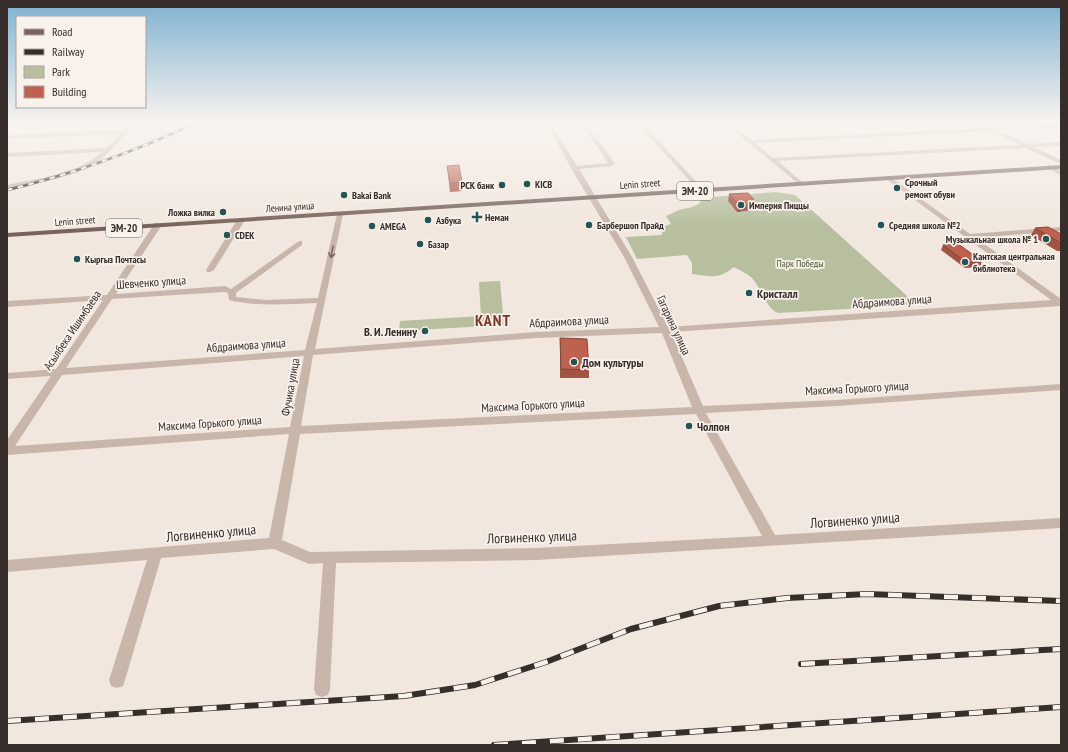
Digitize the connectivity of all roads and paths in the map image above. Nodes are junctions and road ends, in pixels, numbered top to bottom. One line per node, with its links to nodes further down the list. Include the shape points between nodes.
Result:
1 (97, 157): 16 (street, via 78,169)
2 (568, 157): 12 (street, Гагарина улица)
3 (607, 157): 12 (street, via 612,164)
4 (671, 157): 19 (street)
5 (769, 157): 8 (street)
6 (825, 157): 8 (street)
7 (1051, 157): 9 (street)
8 (772, 160): 17 (street)
9 (1061, 162)
10 (1049, 167): 11 (main road, Lenin street / ЭМ-20); 13 (street); 14 (main road, Lenin street / ЭМ-20)
11 (1061, 167)
12 (574, 168): 20 (street, Гагарина улица)
13 (1061, 173)
14 (887, 177): 17 (main road, Lenin street / ЭМ-20); 26 (street)
15 (7, 183): 16 (street)
16 (24, 183): 18 (street)
17 (800, 183): 19 (main road, Lenin street / ЭМ-20)
18 (7, 187)
19 (701, 190): 20 (main road, Lenin street / ЭМ-20)
20 (592, 198): 21 (main road, Lenin street / ЭМ-20); 34 (street, Гагарина улица, via 628,257)
21 (340, 214): 22 (main road, Ленина улица / ЭМ-20); 31 (street, Фучика улица, one-way to 31)
22 (241, 220): 23 (main road, Lenin street / ЭМ-20); 28 (street)
23 (158, 225): 25 (main road, Lenin street / ЭМ-20); 30 (street, Асылбека Ишимбаева)
24 (1061, 229): 26 (street)
25 (7, 235)
26 (968, 236): 32 (street)
27 (299, 243): 29 (street)
28 (210, 270)
29 (228, 290): 30 (street, Шевченко улица); 31 (street, via 232,298 244,302)
30 (108, 298): 33 (street, Шевченко улица); 36 (street, Асылбека Ишимбаева)
31 (322, 300): 35 (street, Фучика улица)
32 (1061, 302): 34 (street, Абдраимова улица)
33 (8, 305)
34 (665, 330): 35 (street, Абдраимова улица, via 536,335); 39 (street, Гагарина улица)
35 (309, 353): 36 (street, Абдраимова улица); 40 (street, Фучика улица)
36 (59, 372): 37 (street, Абдраимова улица); 41 (street, Асылбека Ишимбаева)
37 (7, 376)
38 (1061, 387): 39 (street, Максима Горького улица)
39 (698, 410): 40 (street, Максима Горького улица); 43 (street, Гагарина улица)
40 (295, 430): 41 (street, Максима Горького улица); 44 (street, Фучика улица)
41 (7, 450)
42 (1061, 522): 43 (street, Логвиненко улица)
43 (771, 542): 46 (street, Логвиненко улица, via 537,554)
44 (275, 543): 45 (street, Логвиненко улица); 46 (street, Логвиненко улица, via 309,558)
45 (156, 553): 47 (street, Логвиненко улица); 48 (street)
46 (330, 558): 49 (street)
47 (7, 566)
48 (117, 680)
49 (322, 688)

